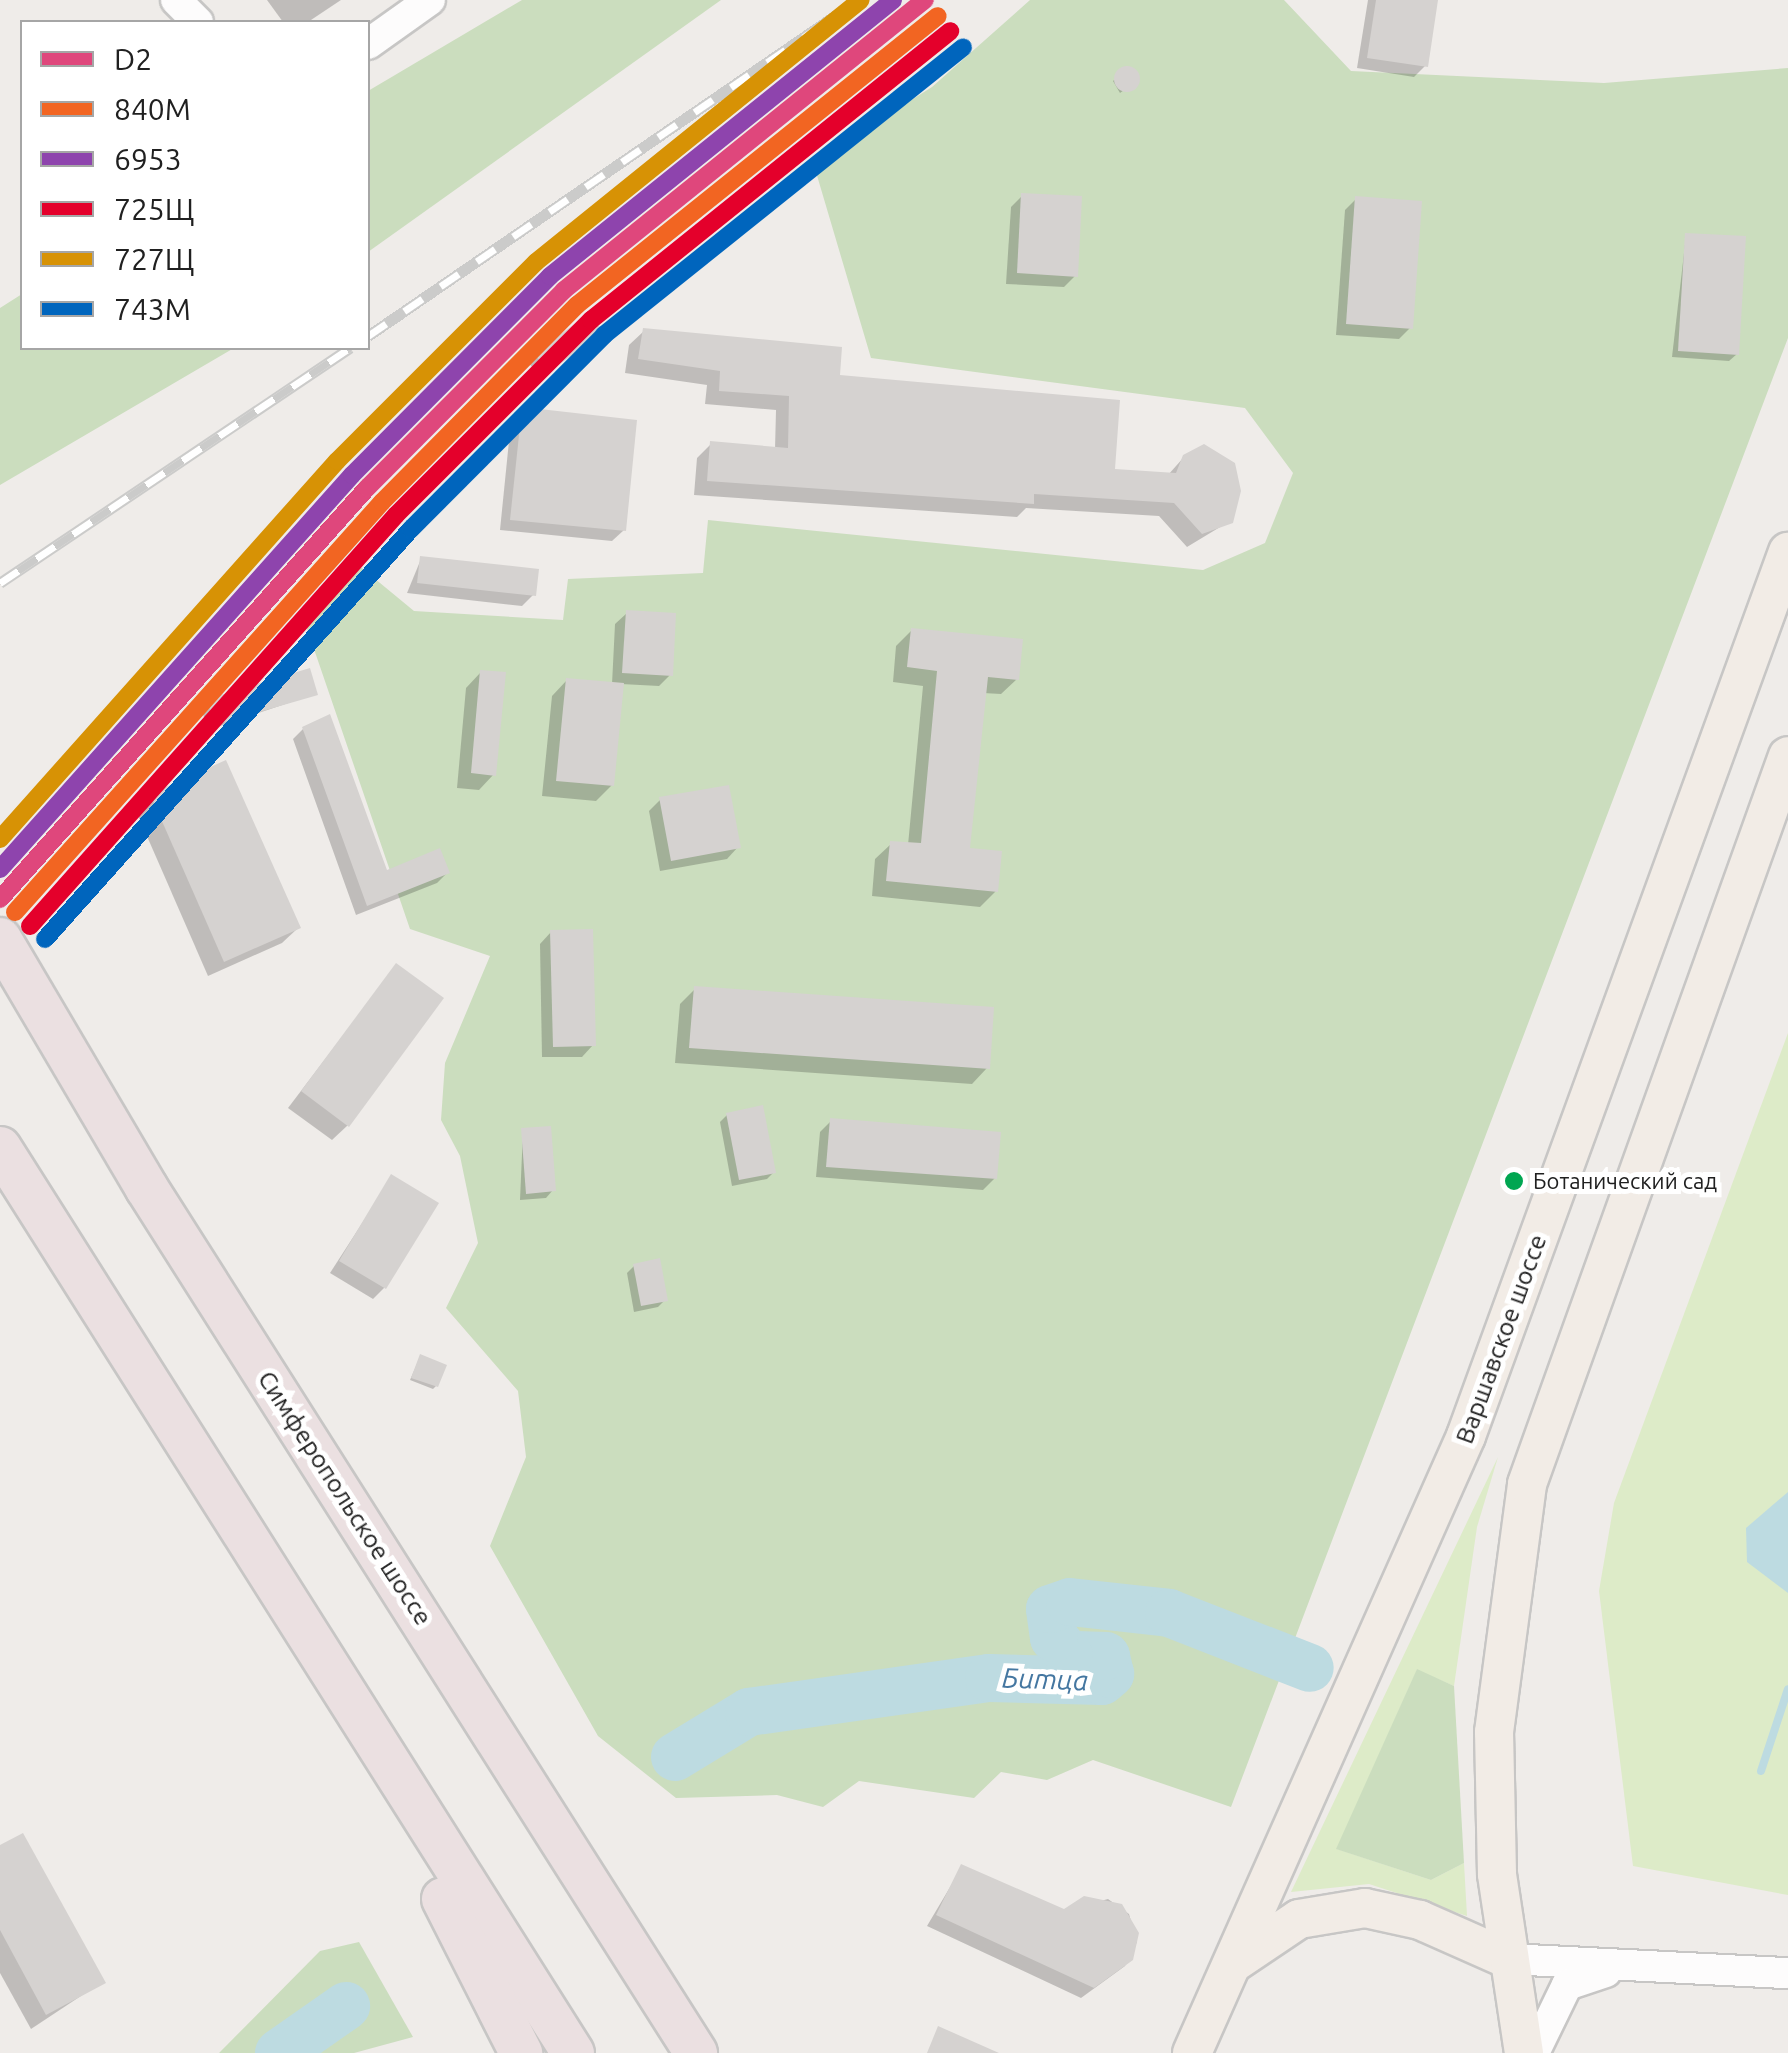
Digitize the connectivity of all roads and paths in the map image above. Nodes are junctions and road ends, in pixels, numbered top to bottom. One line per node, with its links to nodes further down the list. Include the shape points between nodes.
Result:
1 (176, 0): 3 (street)
2 (430, 0): 4 (street)
3 (196, 20)
4 (370, 43)
5 (1788, 552): 12 (main road, Варшавское шоссе, via 1466,1436)
6 (1788, 756): 11 (main road, via 1527,1484 1494,1732)
7 (4, 946): 17 (highway, Симферопольское шоссе, via 146,1187)
8 (0, 1148): 9 (highway)
9 (284, 1610): 15 (highway); 16 (highway)
10 (1446, 1933): 11 (main road); 12 (main road, via 1393,1912 1334,1911 1275,1930); 19 (main road, via 1502,2006)
11 (1508, 1959): 13 (street); 19 (main road)
12 (1230, 1966): 18 (main road, Варшавское шоссе)
13 (1644, 1967): 14 (street); 20 (street, via 1567,1984)
14 (1788, 1973)
15 (521, 2053)
16 (573, 2053)
17 (696, 2053)
18 (1192, 2053)
19 (1522, 2053)
20 (1534, 2053)

